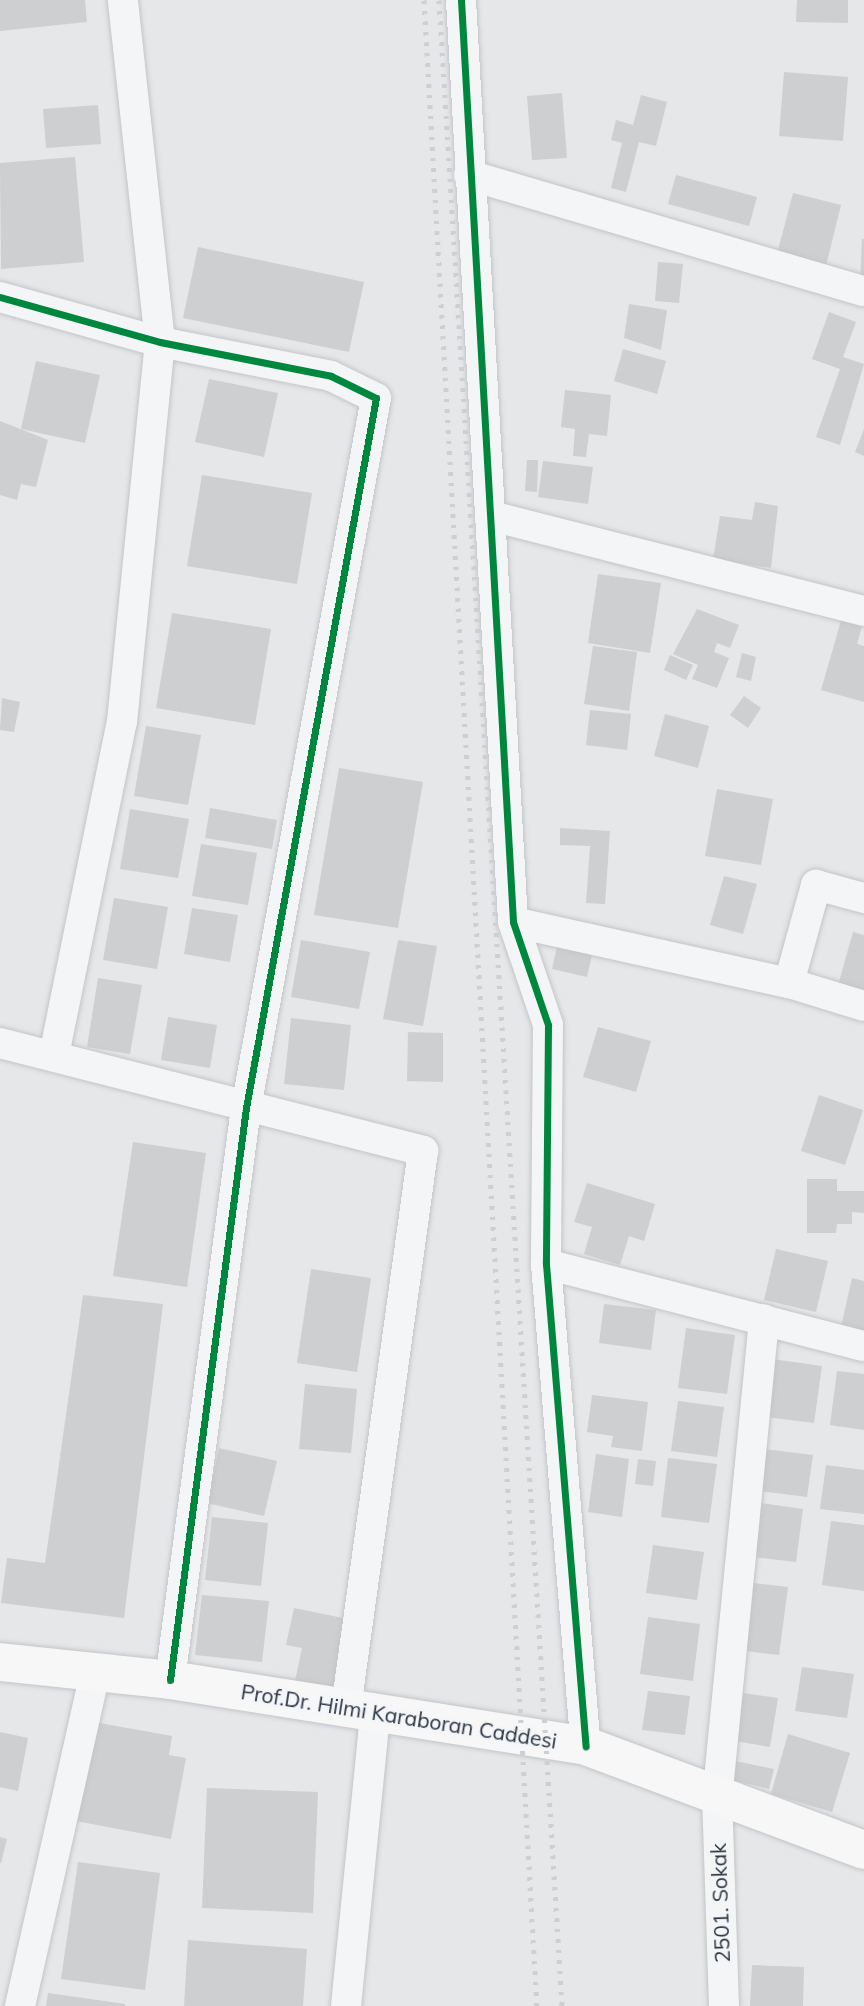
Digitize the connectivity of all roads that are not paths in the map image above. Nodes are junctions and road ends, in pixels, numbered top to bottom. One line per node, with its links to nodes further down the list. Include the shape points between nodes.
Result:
1 (123, 0): 6 (street)
2 (461, 0): 3 (street)
3 (469, 176): 4 (street); 7 (street)
4 (864, 291)
5 (0, 297): 6 (street)
6 (160, 342): 14 (street, via 122,722); 15 (street, via 331,376 376,398)
7 (491, 516): 8 (street); 10 (street)
8 (864, 611)
9 (864, 898): 11 (street, via 816,885)
10 (513, 922): 11 (street); 16 (street, via 548,1025)
11 (789, 982): 12 (street)
12 (864, 1006)
13 (0, 1043): 14 (street)
14 (54, 1055): 15 (street)
15 (246, 1108): 21 (street); 22 (street, via 423,1151)
16 (546, 1264): 17 (street); 23 (street)
17 (764, 1319): 18 (street); 24 (street, 2501. Sokak)
18 (864, 1346)
19 (0, 1662): 20 (street, Prof.Dr. Hilmi Karaboran Caddesi)
20 (95, 1673): 21 (street, Prof.Dr. Hilmi Karaboran Caddesi); 26 (street)
21 (170, 1681): 22 (street, Prof.Dr. Hilmi Karaboran Caddesi)
22 (360, 1711): 23 (street, Prof.Dr. Hilmi Karaboran Caddesi); 27 (street)
23 (586, 1746): 24 (street, Prof.Dr. Hilmi Karaboran Caddesi)
24 (716, 1800): 25 (street, Prof.Dr. Hilmi Karaboran Caddesi); 28 (street, 2501. Sokak)
25 (864, 1850)
26 (20, 2006)
27 (346, 2006)
28 (724, 2006)

